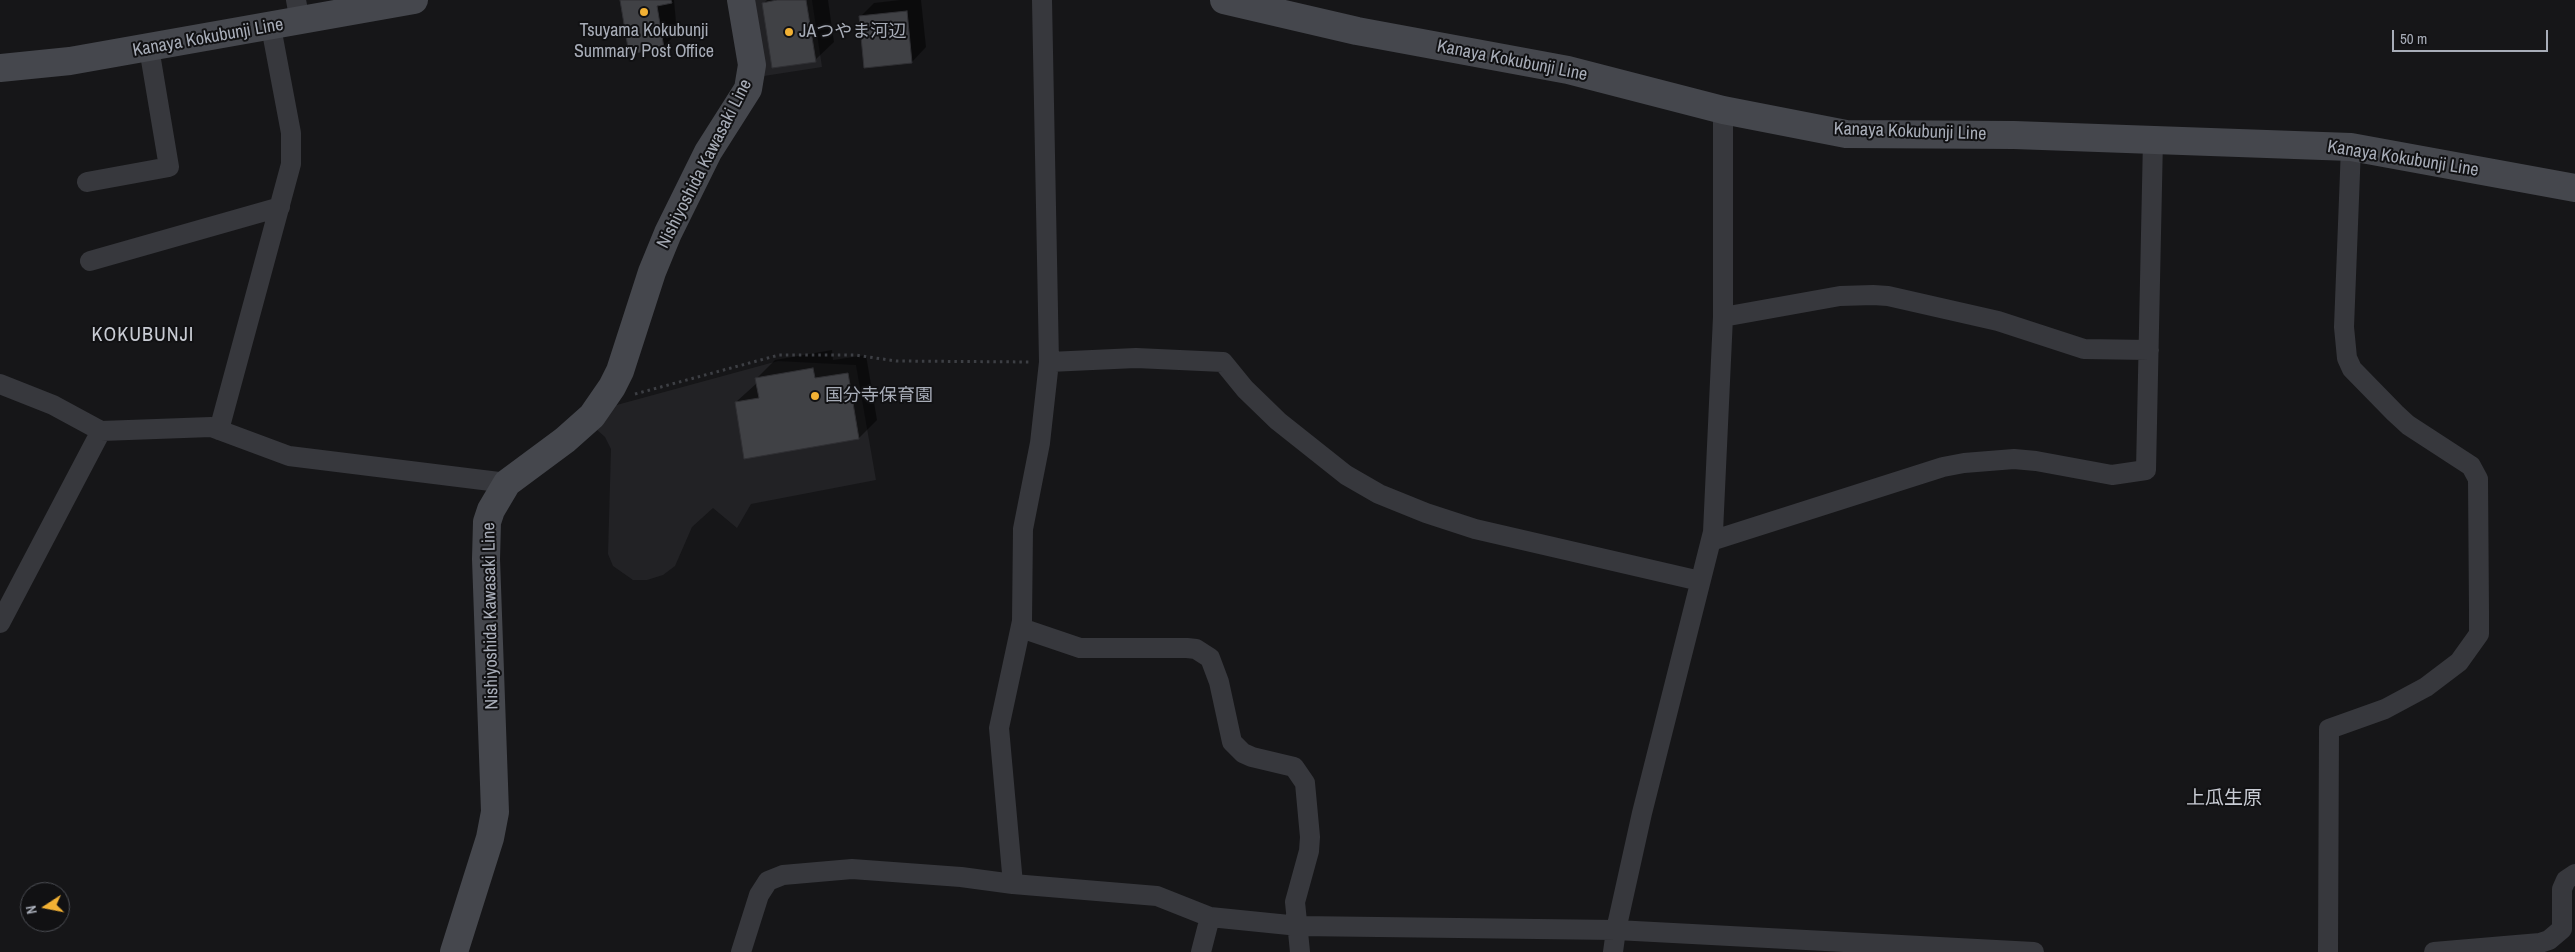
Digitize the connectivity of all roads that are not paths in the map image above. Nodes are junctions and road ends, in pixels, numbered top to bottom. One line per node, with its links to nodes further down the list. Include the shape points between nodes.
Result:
1 (414, 0): 5 (main road, Kanaya Kokubunji Line)
2 (742, 0): 23 (main road, Nishiyoshida Kawasaki Line, via 752,65 748,89 708,152 668,233 620,371 602,403 572,434)
3 (1042, 0): 19 (street)
4 (1224, 0): 10 (main road, Kanaya Kokubunji Line, via 1357,31 1568,70)
5 (358, 5): 6 (main road, Kanaya Kokubunji Line)
6 (298, 11): 7 (main road, Kanaya Kokubunji Line)
7 (271, 27): 8 (main road, Kanaya Kokubunji Line); 15 (street, via 292,150)
8 (149, 48): 9 (main road, Kanaya Kokubunji Line); 13 (street, via 169,167)
9 (0, 68)
10 (1723, 110): 11 (main road, Kanaya Kokubunji Line, via 1846,134 2014,134); 17 (street)
11 (2153, 139): 12 (main road, Kanaya Kokubunji Line); 18 (street)
12 (2351, 147): 14 (main road, Kanaya Kokubunji Line); 39 (street, via 2344,327 2347,358 2352,369 2395,413 2471,466 2478,479 2480,611 2478,634 2459,662 2426,688 2385,709 2329,730)
13 (88, 182)
14 (2575, 188)
15 (280, 207): 16 (street); 21 (street)
16 (90, 261)
17 (1723, 317): 18 (street, via 1840,296 1888,296 1998,321 2084,348); 24 (street)
18 (2149, 350): 24 (street, via 2146,470 2112,475 2036,461 1964,463)
19 (1049, 362): 25 (street, via 1136,358 1223,362 1278,422 1346,474 1379,494 1475,529); 27 (street, via 1040,443 1023,529)
20 (0, 384): 22 (street, via 53,405)
21 (220, 430): 22 (street, via 212,427); 23 (street, via 289,456)
22 (101, 431): 26 (street)
23 (507, 483): 33 (main road, Nishiyoshida Kawasaki Line, via 491,510 486,537 495,812 490,838)
24 (1711, 541): 25 (street)
25 (1700, 581): 32 (street)
26 (1, 618)
27 (1021, 628): 29 (street, via 999,728); 31 (street, via 1080,648 1187,648 1196,649 1210,658 1219,682 1232,742 1252,757 1294,767 1305,783 1309,851 1295,902)
28 (2575, 874): 40 (street, via 2566,880 2562,889 2562,929 2549,940)
29 (1013, 884): 30 (street, via 1157,896); 34 (street, via 852,869 783,875 768,881 759,896)
30 (1210, 917): 31 (street); 35 (street)
31 (1299, 926): 32 (street); 36 (street)
32 (1616, 930): 37 (street); 38 (street)
33 (454, 952)
34 (741, 952)
35 (1201, 952)
36 (1300, 952)
37 (1613, 952)
38 (2034, 952)
39 (2328, 952)
40 (2434, 952)

